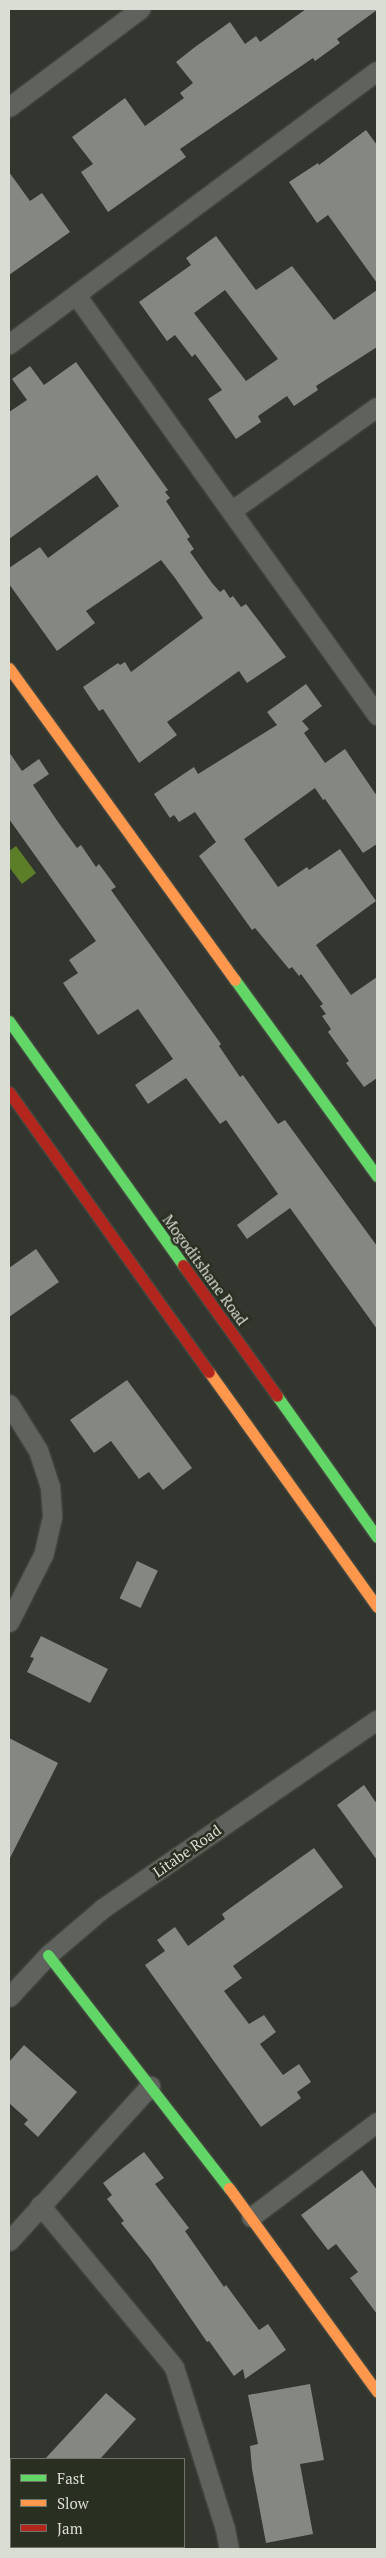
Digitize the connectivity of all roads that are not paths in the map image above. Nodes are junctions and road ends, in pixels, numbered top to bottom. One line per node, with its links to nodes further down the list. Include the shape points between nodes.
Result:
1 (140, 9): 3 (street)
2 (377, 71): 4 (street)
3 (9, 107)
4 (76, 295): 5 (street); 7 (street)
5 (9, 344)
6 (377, 408): 7 (street)
7 (231, 511): 9 (street)
8 (9, 668): 12 (main road)
9 (377, 715)
10 (9, 1021): 14 (main road, Mogoditshane Road)
11 (9, 1092): 15 (main road)
12 (377, 1176)
13 (9, 1404): 16 (street, via 38,1450 50,1486 52,1517 43,1555)
14 (377, 1537)
15 (377, 1607)
16 (9, 1622)
17 (377, 1720): 18 (street, Litabe Road, via 103,1908)
18 (48, 1955): 19 (street, Litabe Road); 20 (main road)
19 (9, 1998)
20 (150, 2086): 22 (street); 23 (main road)
21 (377, 2122): 23 (street)
22 (40, 2205): 24 (street); 26 (street, via 174,2368 225,2529)
23 (251, 2217): 25 (main road)
24 (9, 2241)
25 (377, 2392)
26 (228, 2549)

